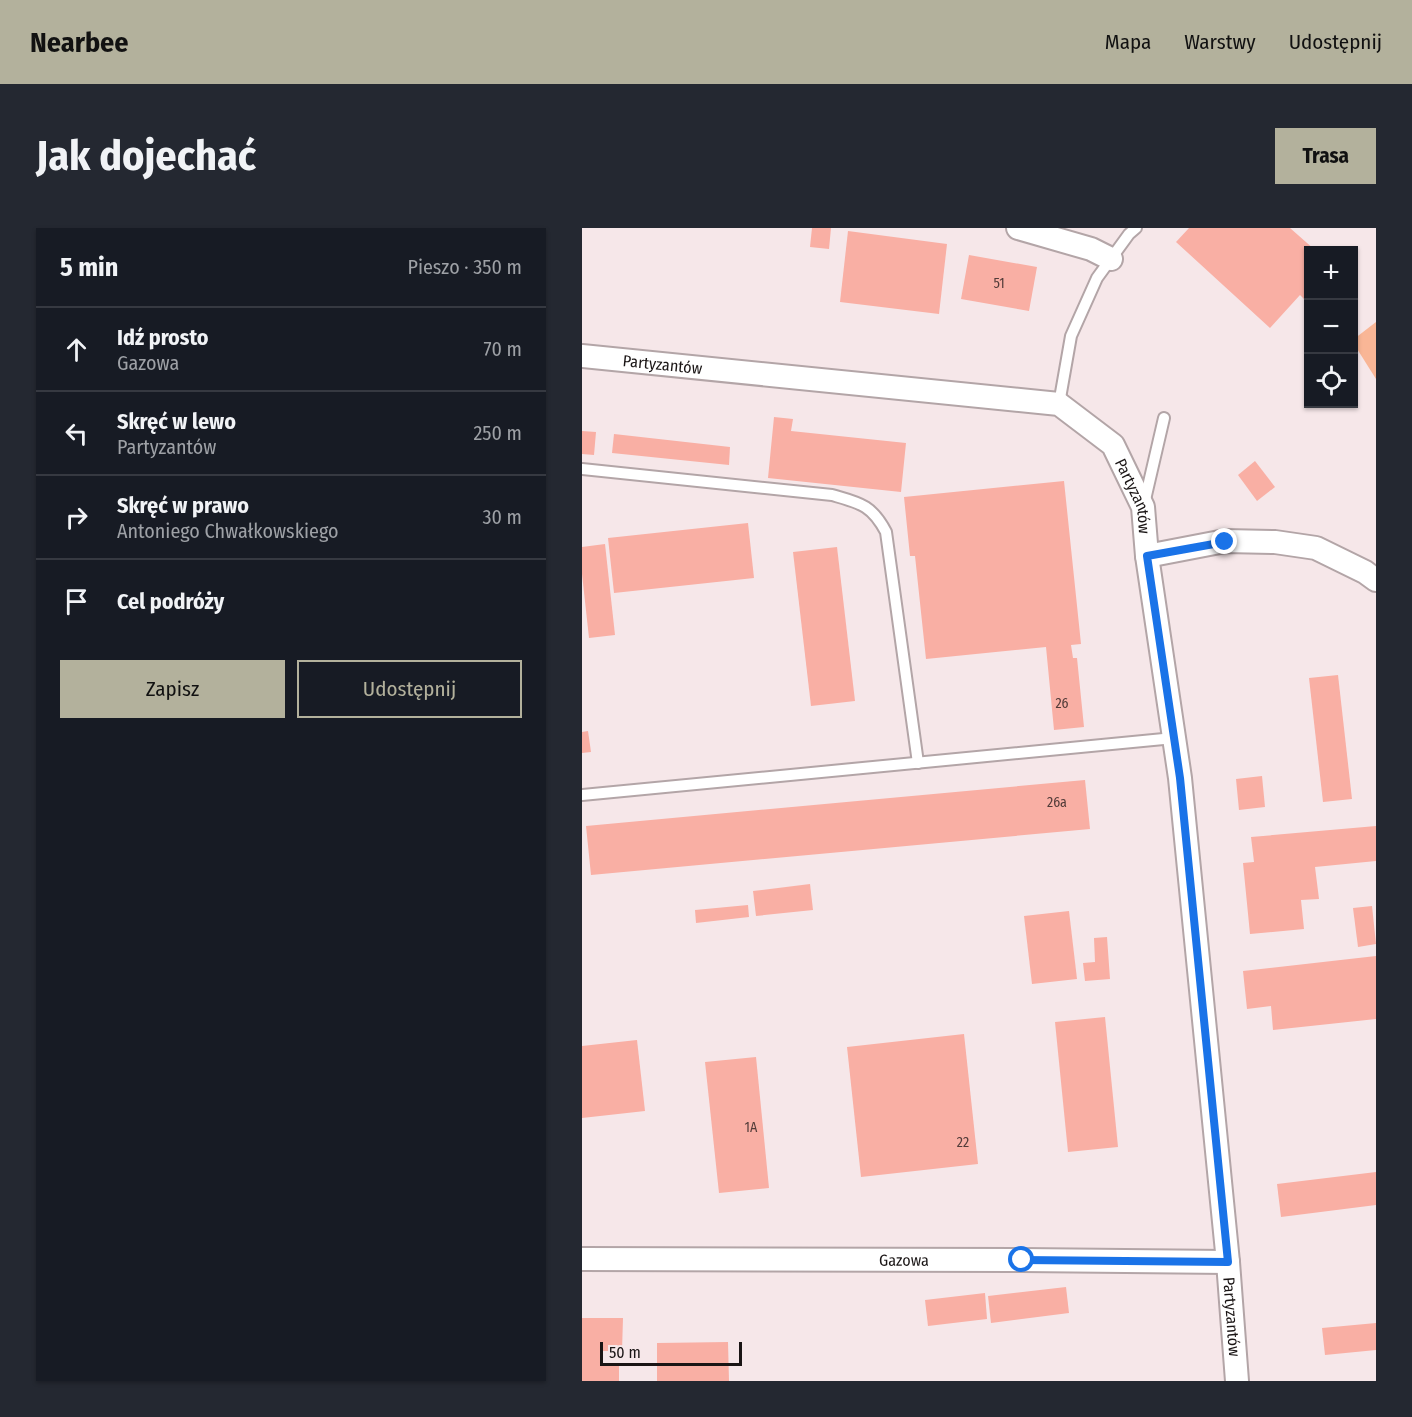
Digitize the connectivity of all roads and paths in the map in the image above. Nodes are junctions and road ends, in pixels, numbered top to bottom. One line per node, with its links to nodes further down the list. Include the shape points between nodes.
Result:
1 (1018, 228): 3 (street, via 1091,249)
2 (1136, 228): 3 (lane)
3 (1111, 259): 5 (lane, via 1097,278 1071,336)
4 (582, 356): 5 (street, Partyzantów)
5 (1059, 404): 8 (street, Partyzantów, via 1113,445)
6 (1164, 418): 8 (lane)
7 (582, 469): 12 (lane, via 832,495 860,503 878,517 886,532)
8 (1143, 507): 9 (street, Partyzantów)
9 (1147, 556): 10 (street, via 1225,542 1275,542 1316,548); 11 (street, Partyzantów)
10 (1376, 580)
11 (1174, 738): 12 (lane); 15 (street, Partyzantów)
12 (918, 763): 13 (lane)
13 (582, 795)
14 (582, 1259): 15 (street, Gazowa)
15 (1228, 1262): 16 (street, Partyzantów)
16 (1237, 1381)

